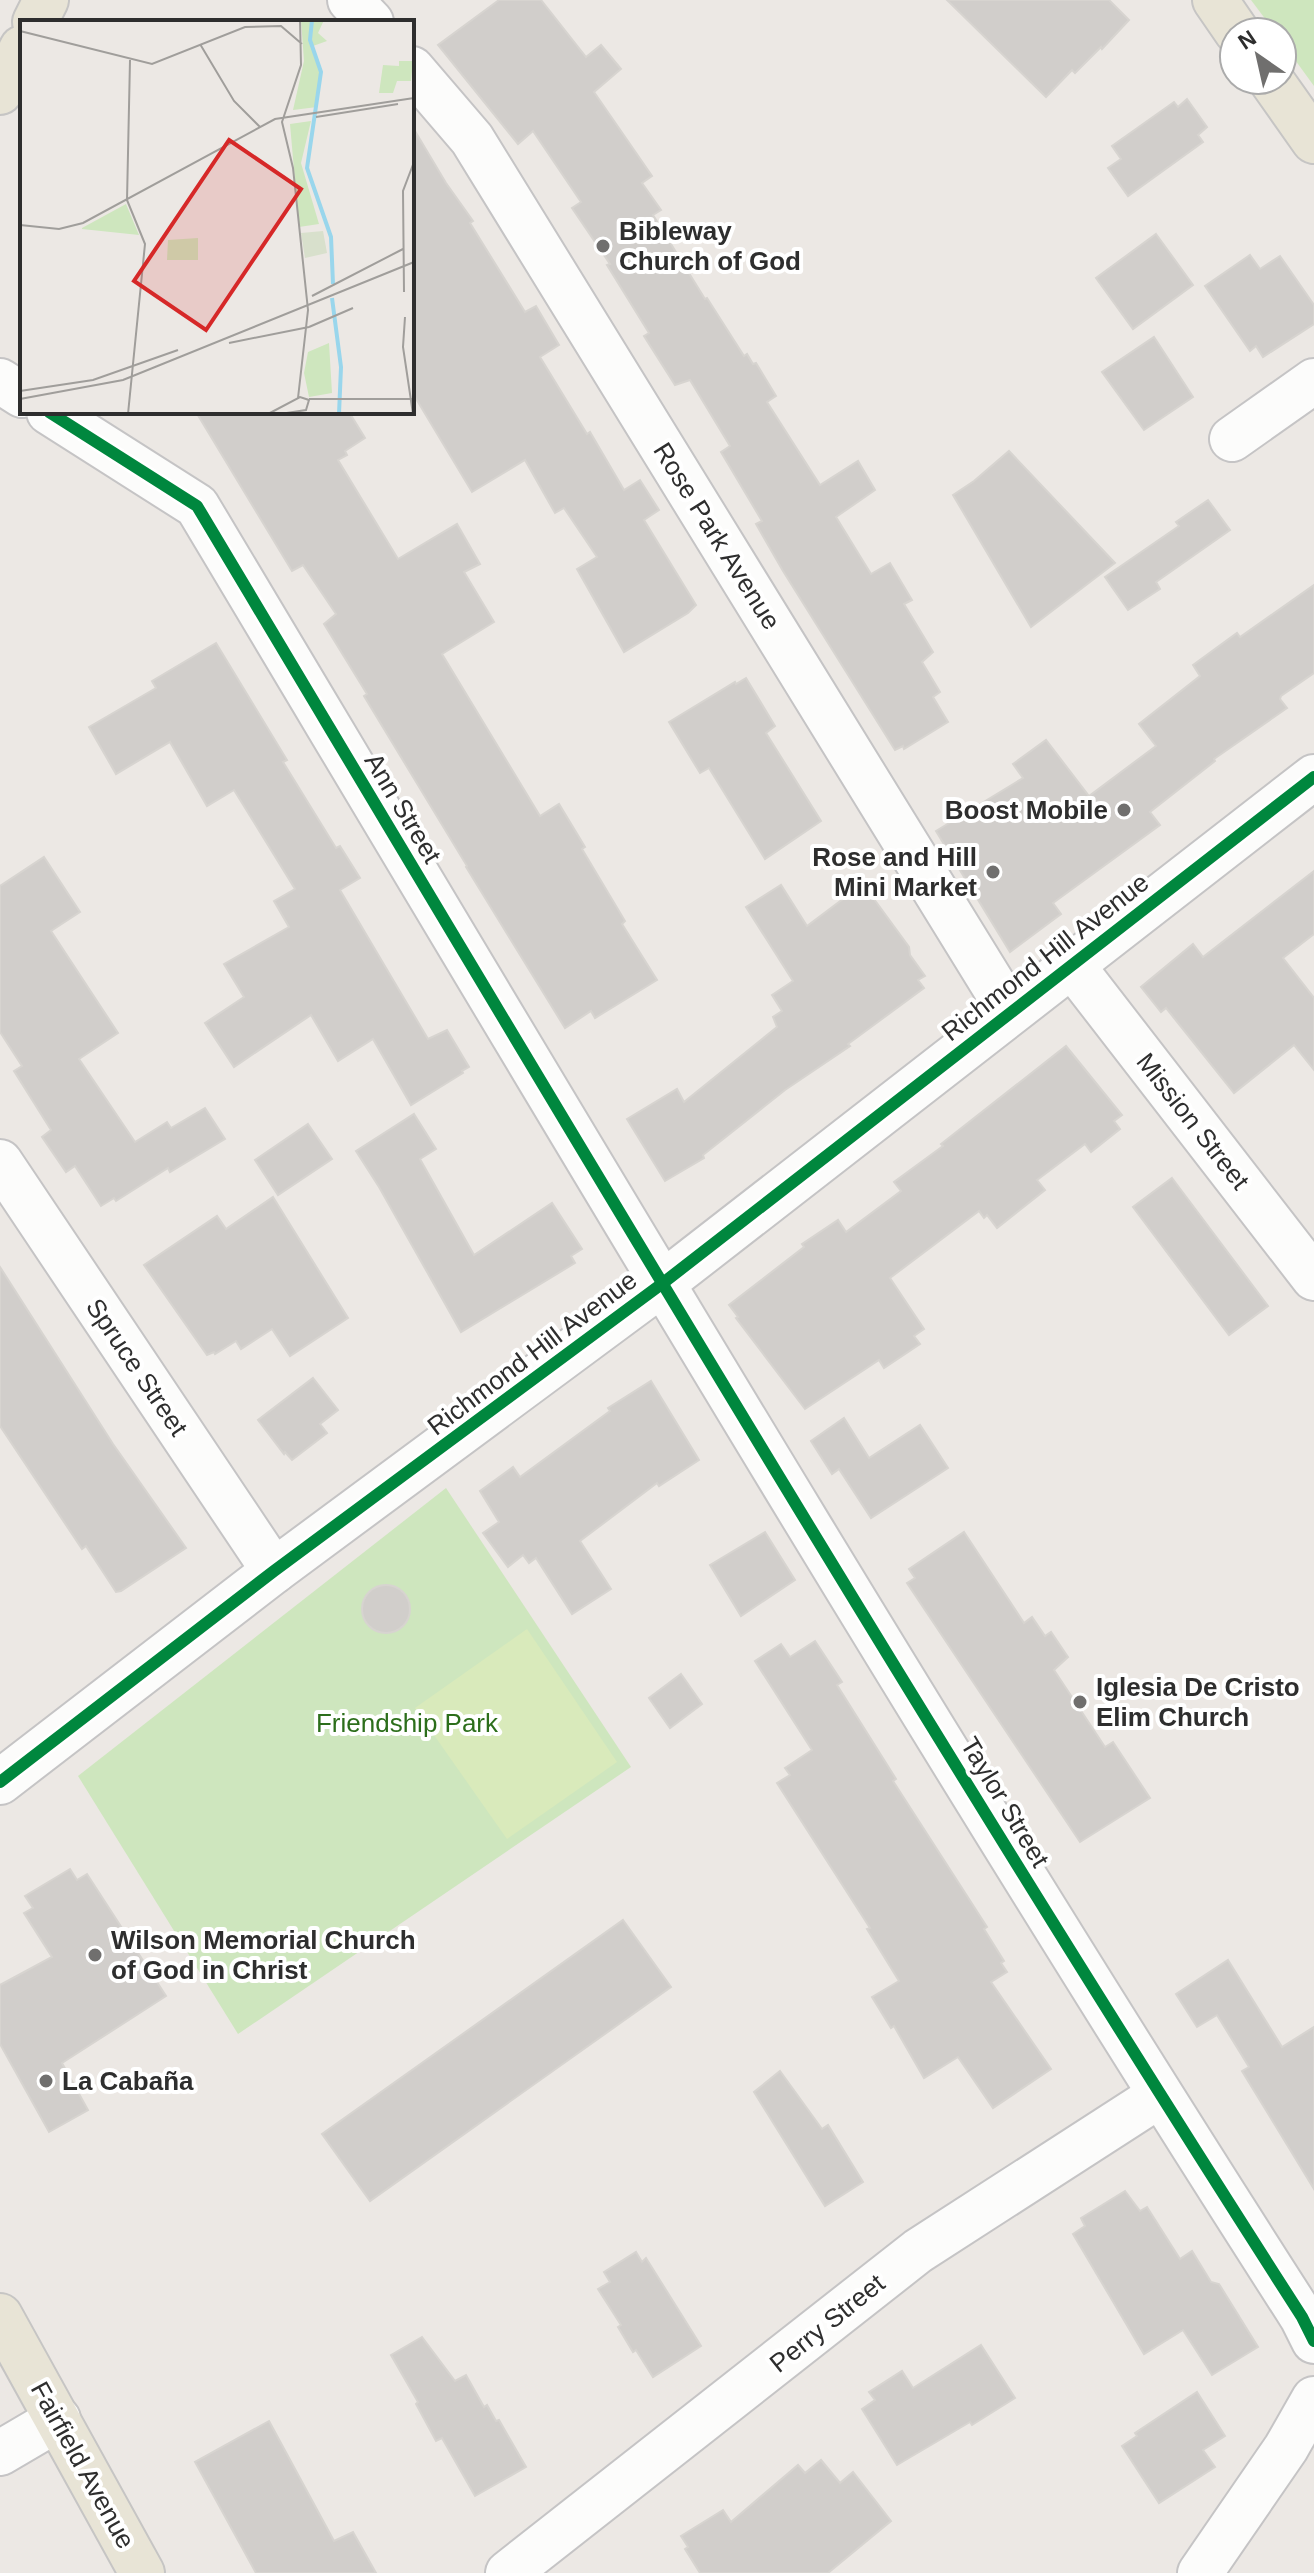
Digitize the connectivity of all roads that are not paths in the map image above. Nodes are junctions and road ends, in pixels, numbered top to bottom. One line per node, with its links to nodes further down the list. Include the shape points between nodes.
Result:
1 (46, 0): 3 (main road)
2 (350, 0): 4 (street)
3 (36, 20)
4 (369, 20)
5 (20, 52): 7 (main road)
6 (414, 71): 17 (street, Rose Park Avenue, via 472,139)
7 (0, 92)
8 (1282, 96): 9 (main road)
9 (1314, 141)
10 (0, 381): 12 (street)
11 (1314, 381): 14 (street)
12 (20, 394)
13 (52, 414): 20 (street, Ann Street, via 197,506)
14 (1232, 439)
15 (1314, 777): 16 (street, Richmond Hill Avenue)
16 (1071, 964): 17 (street, Richmond Hill Avenue); 19 (street, Mission Street)
17 (1010, 1012): 20 (street, Richmond Hill Avenue)
18 (0, 1162): 21 (street, Spruce Street)
19 (1314, 1278)
20 (663, 1283): 21 (street, Richmond Hill Avenue); 23 (street, Taylor Street)
21 (274, 1571): 22 (street, Richmond Hill Avenue)
22 (0, 1782)
23 (1160, 2095): 25 (street, Taylor Street); 30 (street, Perry Street, via 918,2251)
24 (0, 2316): 27 (main road, Fairfield Avenue)
25 (1314, 2341)
26 (1314, 2399): 31 (street)
27 (58, 2419): 28 (street); 29 (main road, Fairfield Avenue)
28 (0, 2453)
29 (142, 2573)
30 (508, 2573)
31 (1200, 2573)

